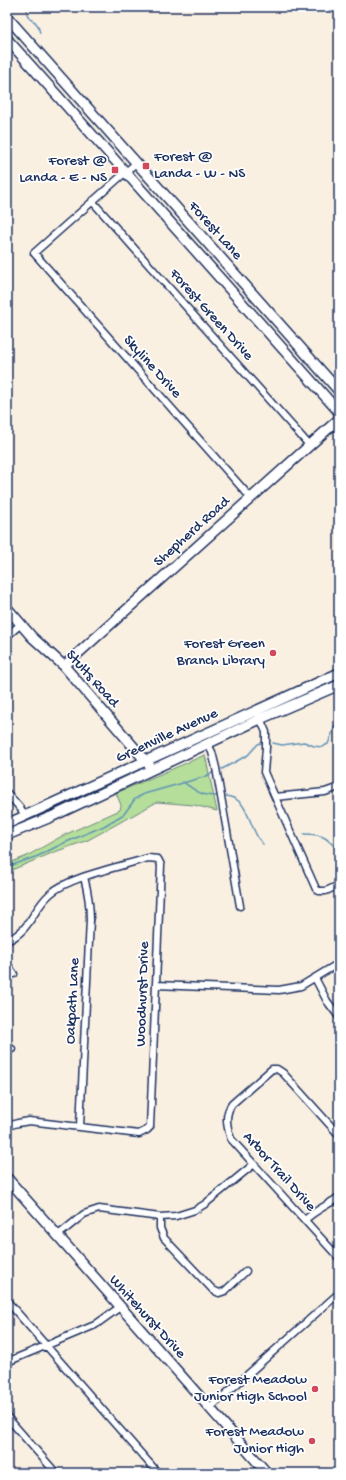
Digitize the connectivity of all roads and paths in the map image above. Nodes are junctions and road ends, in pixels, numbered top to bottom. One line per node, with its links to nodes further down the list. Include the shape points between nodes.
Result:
1 (7, 17): 3 (main road, Forest Lane)
2 (7, 39): 4 (main road, Forest Lane)
3 (37, 52): 4 (main road); 5 (main road, Forest Lane)
4 (27, 61): 6 (main road, Forest Lane)
5 (136, 163): 6 (street); 8 (main road, Forest Lane)
6 (125, 172): 7 (street); 9 (main road, Forest Lane)
7 (92, 202): 15 (street, Forest Green Drive); 16 (street, Skyline Drive, via 34,253)
8 (194, 229): 9 (main road); 10 (main road, Forest Lane)
9 (184, 238): 11 (main road, Forest Lane)
10 (312, 361): 11 (main road); 12 (main road, Forest Lane)
11 (302, 370): 13 (main road, Forest Lane)
12 (339, 391)
13 (339, 412)
14 (339, 420): 15 (main road, Shepherd Road)
15 (310, 446): 16 (main road, Shepherd Road)
16 (251, 498): 20 (main road, Shepherd Road)
17 (7, 608): 18 (main road, Stults Road)
18 (21, 624): 19 (street); 20 (main road, Stults Road)
19 (7, 636)
20 (64, 666): 25 (main road, Stults Road)
21 (339, 673): 23 (main road, Greenville Avenue)
22 (339, 685): 23 (main road, Greenville Avenue)
23 (258, 715): 24 (main road, Greenville Avenue); 25 (main road, Greenville Avenue); 29 (street, via 266,732 264,772)
24 (208, 745): 26 (main road, Greenville Avenue); 35 (street, via 216,768)
25 (146, 761): 26 (main road, Stults Road); 30 (main road, Greenville Avenue)
26 (154, 770): 32 (main road, Greenville Avenue)
27 (339, 787): 29 (street, via 325,792)
28 (7, 793): 30 (street)
29 (275, 797): 34 (street, via 316,889 326,891)
30 (25, 816): 31 (main road, Greenville Avenue)
31 (7, 824)
32 (7, 835)
33 (84, 878): 36 (street, via 58,887 49,894 26,928); 41 (street, Woodhurst Drive, via 148,858 158,858 161,865); 44 (street, Oakpath Lane, via 90,920)
34 (339, 885)
35 (240, 906)
36 (7, 941)
37 (339, 963): 40 (street)
38 (7, 964): 39 (street)
39 (14, 974)
40 (315, 978): 41 (street, via 301,986 279,990); 42 (street)
41 (156, 984): 44 (street, Woodhurst Drive, via 151,1122 147,1130 139,1134)
42 (339, 1017)
43 (7, 1126): 44 (street, via 29,1121)
44 (80, 1126)
45 (339, 1135): 46 (street, Arbor Trail Drive, via 283,1073 272,1069 228,1109 227,1128 231,1138)
46 (254, 1164): 49 (street, via 195,1210 176,1216); 50 (street, Arbor Trail Drive)
47 (7, 1178): 51 (main road, Whitehurst Drive)
48 (339, 1197): 50 (street)
49 (160, 1217): 51 (street, via 99,1209 84,1214); 53 (street, via 160,1228 164,1238 213,1290 219,1293 225,1291)
50 (305, 1220): 52 (street, Arbor Trail Drive)
51 (57, 1236): 56 (main road, Whitehurst Drive)
52 (339, 1258)
53 (246, 1271)
54 (339, 1293): 59 (street)
55 (7, 1301): 57 (street)
56 (120, 1307): 57 (street, via 95,1325); 59 (main road, Whitehurst Drive)
57 (46, 1345): 58 (street); 62 (street)
58 (7, 1362)
59 (210, 1408): 63 (main road, Whitehurst Drive)
60 (7, 1417): 61 (street)
61 (56, 1473)
62 (158, 1473)
63 (267, 1473)

